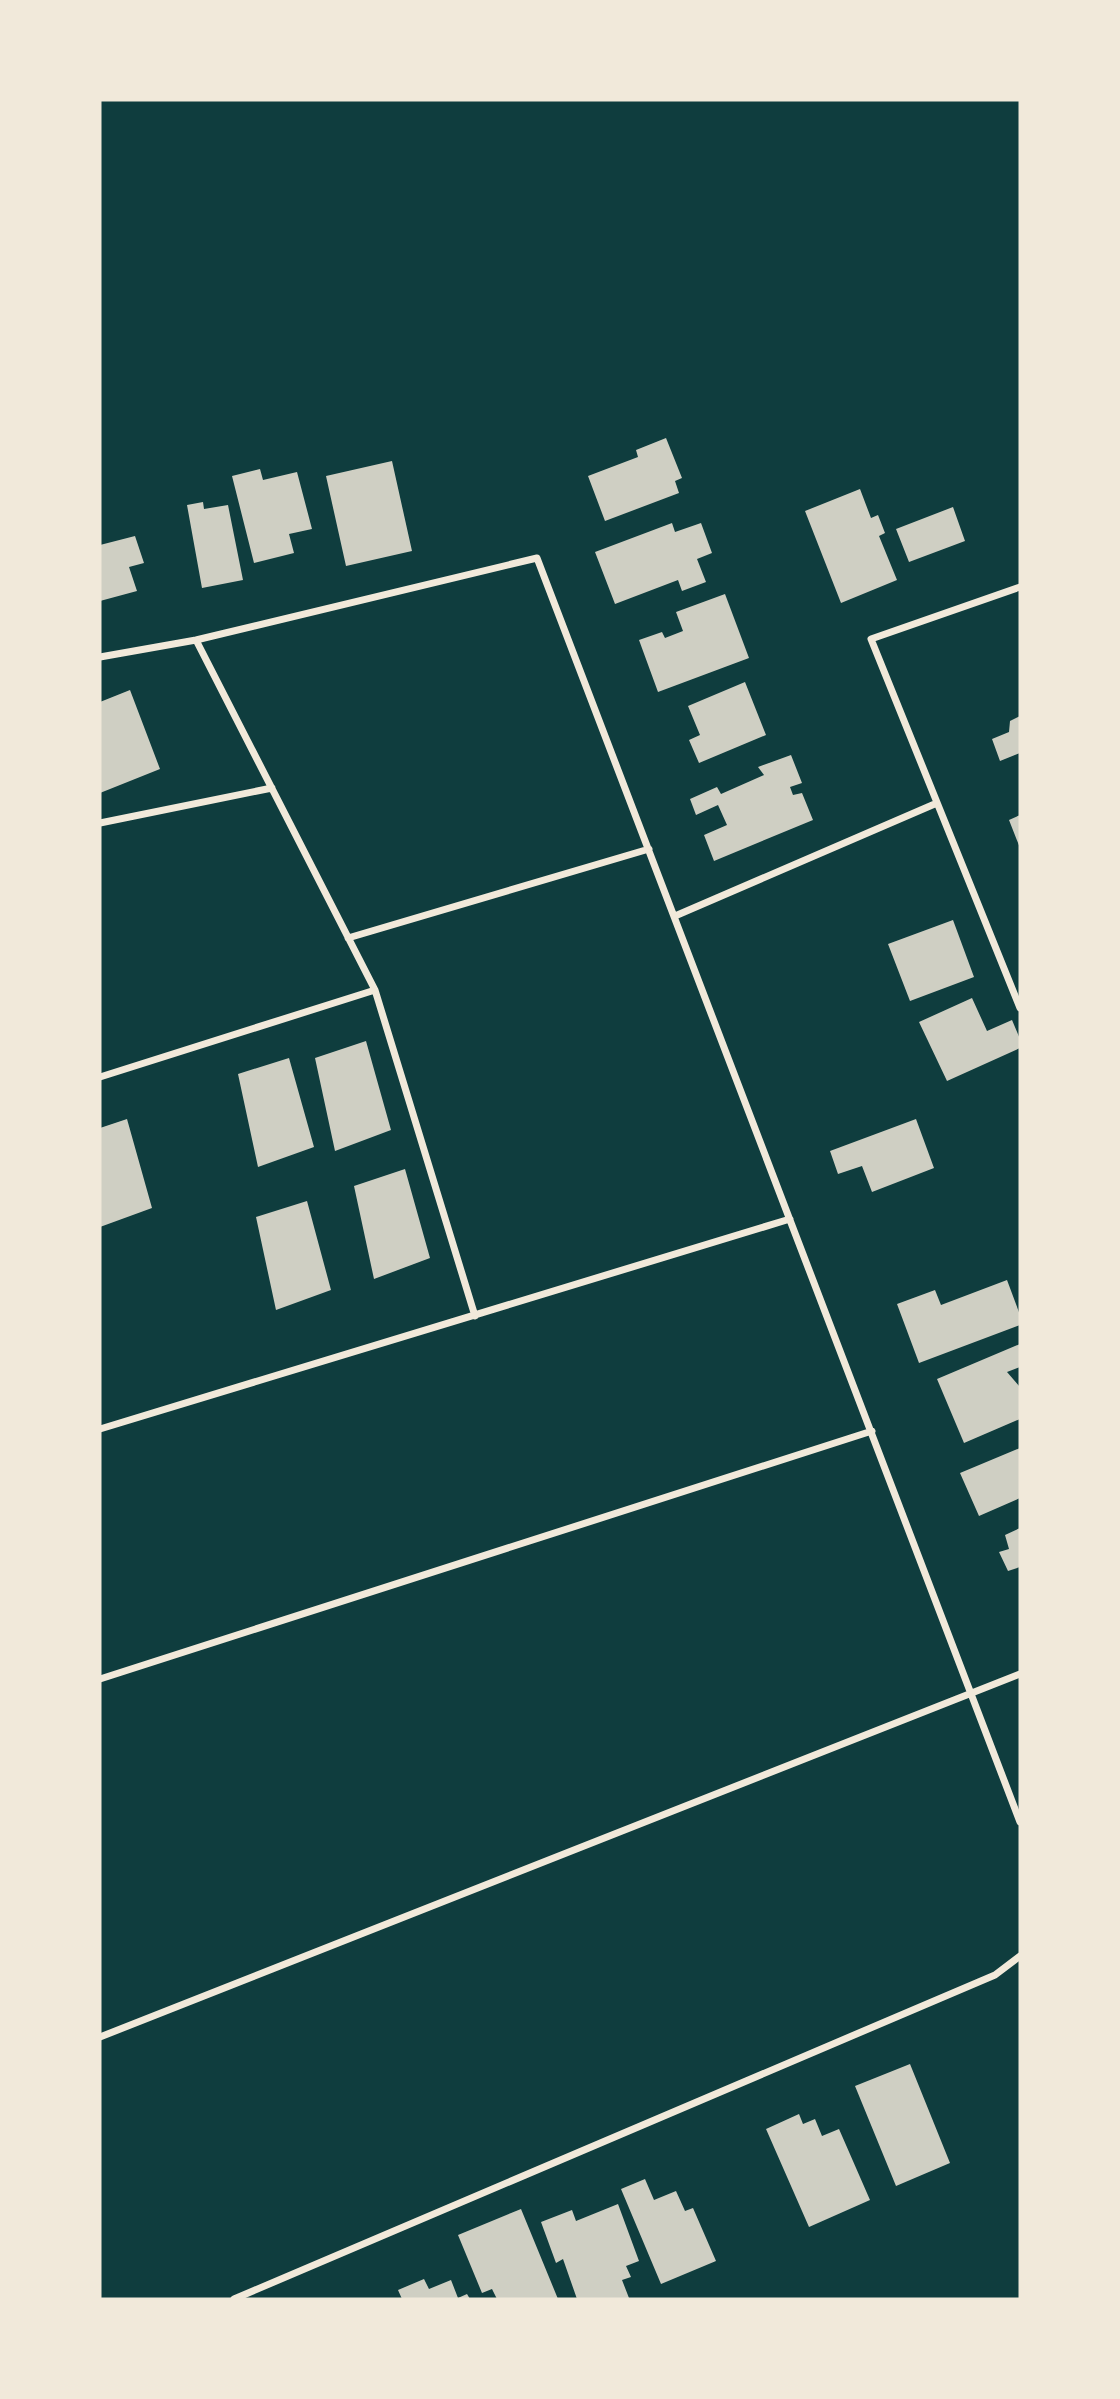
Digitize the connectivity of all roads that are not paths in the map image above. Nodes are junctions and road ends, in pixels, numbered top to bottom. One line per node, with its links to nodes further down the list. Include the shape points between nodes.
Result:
1 (1020, 587): 5 (street, via 871,639)
2 (196, 640): 3 (street); 4 (street); 7 (street, via 537,558)
3 (100, 657)
4 (272, 788): 6 (street); 9 (street)
5 (937, 803): 8 (street); 11 (street)
6 (100, 823)
7 (649, 849): 8 (street); 9 (street)
8 (675, 916): 13 (street)
9 (348, 938): 10 (street)
10 (375, 990): 12 (street); 14 (street)
11 (1020, 1008)
12 (100, 1077)
13 (790, 1219): 14 (street); 16 (street)
14 (475, 1315): 15 (street)
15 (100, 1429)
16 (872, 1431): 18 (street); 19 (street)
17 (1020, 1674): 19 (street)
18 (100, 1679)
19 (972, 1695): 20 (street); 22 (street)
20 (1020, 1822)
21 (1020, 1956): 23 (street, via 996,1975)
22 (100, 2037)
23 (234, 2299)

